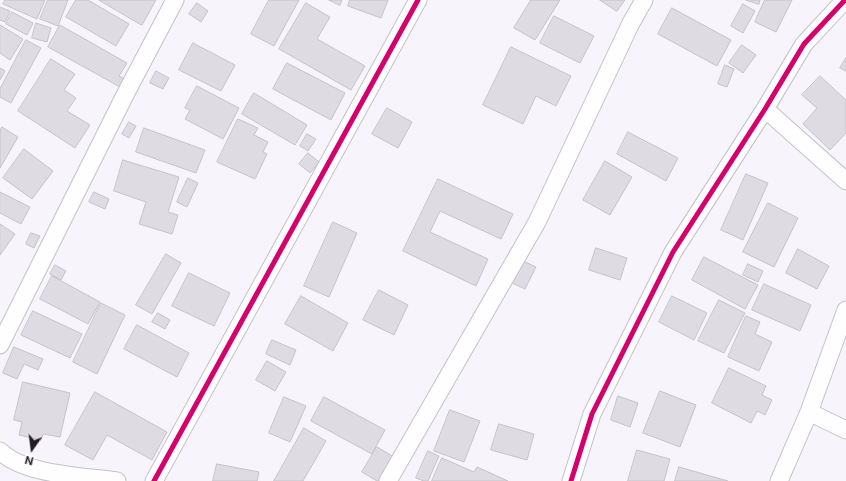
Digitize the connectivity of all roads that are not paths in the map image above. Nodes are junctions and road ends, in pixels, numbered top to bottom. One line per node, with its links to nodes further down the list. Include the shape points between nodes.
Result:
1 (175, 0): 8 (street)
2 (418, 0): 13 (street)
3 (644, 0): 14 (street, via 537,222)
4 (845, 0): 5 (street, via 804,44)
5 (766, 109): 6 (street); 15 (street, via 673,252 592,414)
6 (846, 181)
7 (846, 310): 9 (street)
8 (0, 345)
9 (809, 412): 10 (street); 16 (street)
10 (846, 430)
11 (0, 451): 12 (street, via 7,457 40,471)
12 (117, 481)
13 (154, 481)
14 (388, 481)
15 (571, 481)
16 (779, 481)

